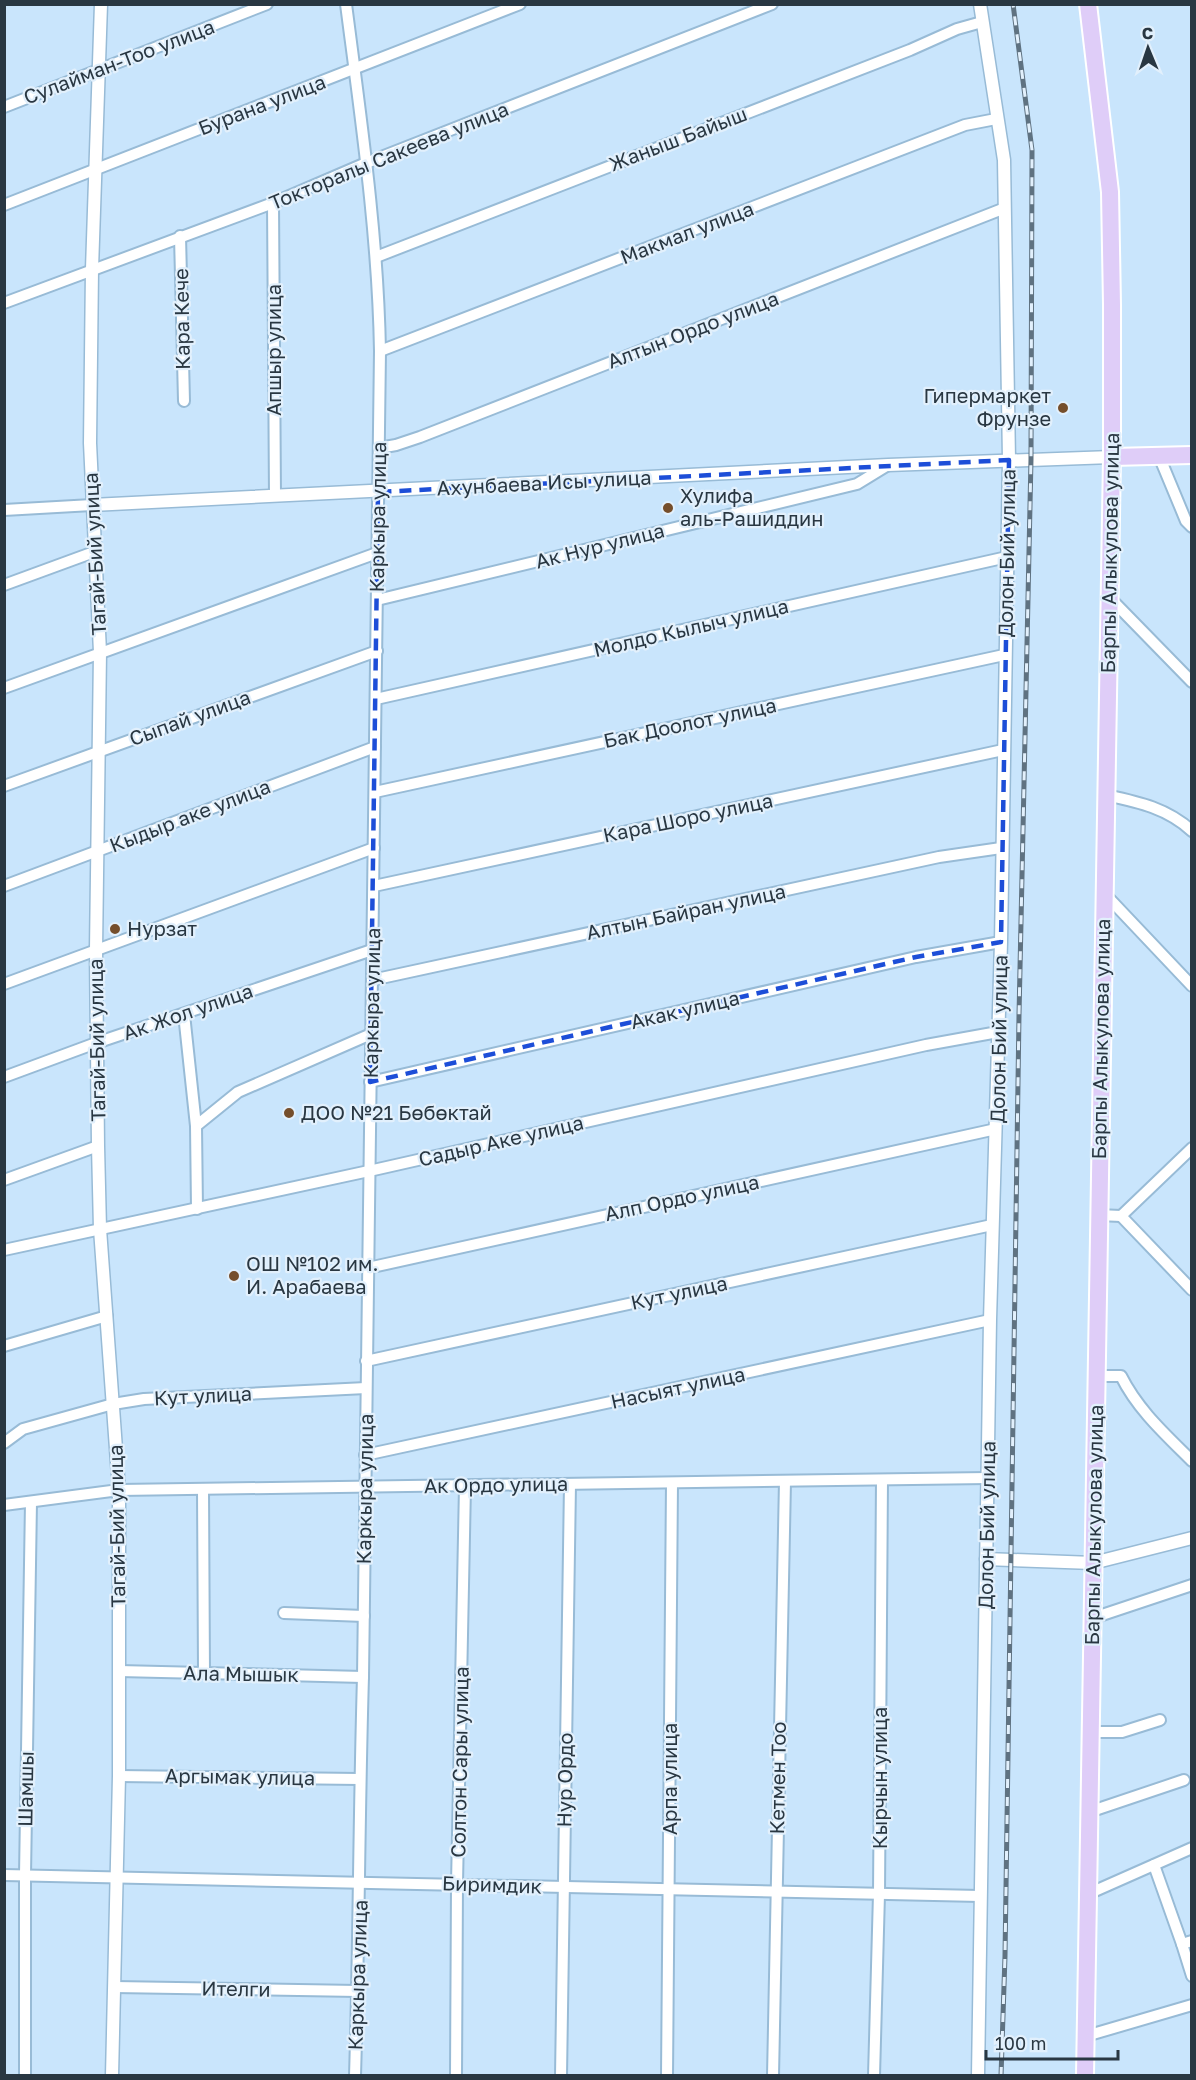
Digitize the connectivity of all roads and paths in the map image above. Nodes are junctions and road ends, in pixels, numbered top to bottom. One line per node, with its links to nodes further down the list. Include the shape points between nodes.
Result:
1 (101, 4): 9 (street, Тагай-Бий улица)
2 (267, 4): 9 (street, Сулайман-Тоо улица)
3 (346, 4): 10 (street, Каркыра улица)
4 (520, 4): 10 (street, Бурана улица)
5 (772, 4): 13 (street, Токторалы Сакеева улица)
6 (980, 4): 8 (street, Долон Бий улица)
7 (1088, 4): 27 (main road, Барпы Алыкулова улица, via 1110,192)
8 (982, 22): 12 (street, Долон Бий улица); 19 (street, Жаныш Байыш)
9 (100, 69): 11 (street, Сулайман-Тоо улица); 14 (street, Тагай-Бий улица)
10 (355, 69): 13 (street, Каркыра улица); 14 (street, Бурана улица)
11 (4, 106)
12 (996, 119): 17 (street, Долон Бий улица, via 1004,160); 22 (street, Макмал улица, via 965,125)
13 (366, 163): 15 (street, Токторалы Сакеева улица); 19 (street, Каркыра улица)
14 (96, 169): 16 (street, Бурана улица); 20 (street, Тагай-Бий улица)
15 (273, 203): 18 (street, Токторалы Сакеева улица); 31 (street, Апшыр улица)
16 (4, 205)
17 (1005, 208): 24 (street, Алтын Ордо улица, via 420,437); 28 (street, Долон Бий улица)
18 (180, 236): 20 (street, Токторалы Сакеева улица); 23 (street, Кара Кече)
19 (376, 257): 22 (street, Каркыра улица)
20 (92, 269): 21 (street, Токторалы Сакеева улица); 32 (street, Тагай-Бий улица)
21 (4, 303)
22 (380, 351): 24 (street, Каркыра улица)
23 (184, 401)
24 (379, 448): 30 (street, Каркыра улица)
25 (1191, 455): 26 (main road, Ахунбаева Исы улица)
26 (1159, 456): 27 (main road, Ахунбаева Исы улица); 34 (street)
27 (1112, 457): 28 (street, Ахунбаева Исы улица); 39 (main road, Барпы Алыкулова улица)
28 (1009, 460): 29 (street, Ахунбаева Исы улица); 37 (street, Долон Бий улица)
29 (888, 465): 30 (street, Ахунбаева Исы улица); 40 (street, Ак Нур улица, via 857,484)
30 (378, 492): 31 (street, Ахунбаева Исы улица); 36 (street, Каркыра улица)
31 (275, 496): 32 (street, Ахунбаева Исы улица)
32 (92, 505): 33 (street, Ахунбаева Исы улица); 35 (street, Тагай-Бий улица)
33 (4, 510)
34 (1191, 527)
35 (94, 552): 38 (street); 42 (street, Тагай-Бий улица)
36 (377, 553): 40 (street, Каркыра улица); 42 (street)
37 (1007, 556): 43 (street, Долон Бий улица); 46 (street, Молдо Кылыч улица)
38 (4, 585)
39 (1108, 597): 44 (street); 52 (main road, Барпы Алыкулова улица)
40 (377, 600): 41 (street, Каркыра улица)
41 (377, 651): 46 (street, Каркыра улица); 49 (street, Сыпай улица)
42 (100, 652): 45 (street); 49 (street, Тагай-Бий улица)
43 (1004, 655): 48 (street, Долон Бий улица); 51 (street, Бак Доолот улица)
44 (1191, 682)
45 (4, 688)
46 (376, 699): 47 (street, Каркыра улица)
47 (375, 747): 51 (street, Каркыра улица); 56 (street, Кыдыр аке улица)
48 (1003, 750): 54 (street, Долон Бий улица); 57 (street, Кара Шоро улица)
49 (100, 751): 50 (street, Сыпай улица); 56 (street, Тагай-Бий улица)
50 (4, 786)
51 (375, 792): 55 (street, Каркыра улица)
52 (1106, 795): 53 (street, via 1168,812); 59 (main road, Барпы Алыкулова улица)
53 (1191, 831)
54 (1001, 848): 60 (street, Долон Бий улица); 63 (street, Алтын Байран улица, via 939,857)
55 (374, 849): 57 (street, Каркыра улица); 61 (street)
56 (98, 851): 58 (street, Кыдыр аке улица); 61 (street, Тагай-Бий улица)
57 (374, 885): 62 (street, Каркыра улица)
58 (4, 886)
59 (1104, 893): 65 (street); 79 (main road, Барпы Алыкулова улица)
60 (1001, 942): 67 (street, Долон Бий улица); 71 (street, Акак улица, via 916,957)
61 (96, 950): 64 (street); 69 (street, Тагай-Бий улица)
62 (372, 950): 63 (street, Каркыра улица); 66 (street, Ак Жол улица)
63 (372, 980): 68 (street, Каркыра улица)
64 (4, 984)
65 (1191, 986)
66 (184, 1014): 69 (street, Ак Жол улица); 72 (street)
67 (998, 1032): 73 (street, Долон Бий улица); 76 (street, Садыр Аке улица)
68 (371, 1034): 71 (street, Каркыра улица); 72 (street, via 238,1092)
69 (96, 1043): 70 (street, Ак Жол улица); 74 (street, Тагай-Бий улица)
70 (4, 1077)
71 (370, 1082): 76 (street, Каркыра улица)
72 (196, 1126): 78 (street)
73 (996, 1129): 81 (street, Долон Бий улица); 84 (street, Алп Ордо улица)
74 (98, 1146): 77 (street); 82 (street, Тагай-Бий улица)
75 (1191, 1148): 80 (street)
76 (370, 1171): 78 (street, Садыр Аке улица); 84 (street, Каркыра улица)
77 (4, 1180)
78 (197, 1209): 82 (street, Садыр Аке улица)
79 (1098, 1215): 80 (street); 90 (main road, Барпы Алыкулова улица)
80 (1120, 1216): 85 (street)
81 (993, 1225): 87 (street, Долон Бий улица); 89 (street, Кут улица)
82 (100, 1229): 83 (street, Садыр Аке улица); 86 (street, Тагай-Бий улица)
83 (4, 1250)
84 (368, 1268): 89 (street, Каркыра улица)
85 (1191, 1290)
86 (107, 1316): 88 (street); 92 (street, Тагай-Бий улица)
87 (990, 1320): 94 (street, Насыят улица); 96 (street, Долон Бий улица)
88 (4, 1346)
89 (366, 1361): 91 (street, Каркыра улица)
90 (1096, 1376): 95 (street, via 1121,1376 1142,1409); 109 (main road, Барпы Алыкулова улица)
91 (366, 1388): 92 (street, Кут улица, via 155,1398); 94 (street, Каркыра улица)
92 (113, 1404): 93 (street, Кут улица, via 23,1429); 104 (street, Тагай-Бий улица)
93 (4, 1443)
94 (365, 1455): 102 (street, Каркыра улица)
95 (1191, 1461)
96 (988, 1478): 97 (street, Ак Ордо улица); 108 (street, Долон Бий улица)
97 (882, 1480): 98 (street, Ак Ордо улица); 133 (street, Кырчын улица)
98 (785, 1481): 99 (street, Ак Ордо улица); 132 (street, Кетмен Тоо)
99 (672, 1483): 100 (street, Ак Ордо улица); 131 (street, Арпа улица)
100 (570, 1484): 101 (street, Ак Ордо улица); 130 (street, Нур Ордо)
101 (465, 1485): 102 (street, Ак Ордо улица); 129 (street, Солтон Сары улица)
102 (365, 1487): 103 (street, Ак Ордо улица); 112 (street, Каркыра улица)
103 (203, 1489): 104 (street, Ак Ордо улица); 115 (street)
104 (119, 1490): 105 (street, Ак Ордо улица); 114 (street, Тагай-Бий улица)
105 (31, 1502): 106 (street, Ак Ордо улица); 126 (street, Шамшы)
106 (4, 1505)
107 (1191, 1538): 109 (street)
108 (986, 1559): 109 (street); 135 (street, Долон Бий улица)
109 (1093, 1563): 113 (main road, Барпы Алыкулова улица)
110 (1191, 1584): 113 (street)
111 (284, 1613): 112 (street)
112 (364, 1616): 116 (street, Каркыра улица)
113 (1093, 1618): 118 (main road, Барпы Алыкулова улица)
114 (119, 1671): 115 (street, Ала Мышык); 119 (street, Тагай-Бий улица)
115 (204, 1673): 116 (street, Ала Мышык)
116 (363, 1677): 120 (street, Каркыра улица)
117 (1160, 1720): 118 (street, via 1122,1732)
118 (1091, 1732): 122 (main road, Барпы Алыкулова улица)
119 (119, 1776): 120 (street, Аргымак улица); 127 (street, Тагай-Бий улица)
120 (360, 1779): 128 (street, Каркыра улица)
121 (1184, 1780): 122 (street)
122 (1089, 1812): 134 (main road, Барпы Алыкулова улица)
123 (1191, 1848): 124 (street)
124 (1154, 1865): 134 (street); 136 (street)
125 (4, 1875): 126 (street, Биримдик)
126 (25, 1875): 127 (street, Биримдик); 142 (street, Шамшы)
127 (116, 1876): 128 (street, Биримдик); 138 (street, Тагай-Бий улица)
128 (360, 1881): 129 (street, Биримдик); 139 (street, Каркыра улица)
129 (457, 1884): 130 (street, Биримдик); 145 (street, Солтон Сары улица)
130 (564, 1887): 131 (street, Биримдик); 146 (street, Нур Ордо)
131 (669, 1889): 132 (street, Биримдик); 147 (street, Арпа улица)
132 (776, 1892): 133 (street, Биримдик); 148 (street, Кетмен Тоо)
133 (879, 1894): 135 (street, Биримдик); 149 (street, Кырчын улица)
134 (1088, 1894): 141 (main road, Барпы Алыкулова улица)
135 (980, 1896): 150 (street, Долон Бий улица)
136 (1186, 1942): 137 (street)
137 (1191, 1976)
138 (114, 1987): 139 (street, Ителги); 143 (street, Тагай-Бий улица)
139 (358, 1991): 144 (street, Каркыра улица)
140 (1191, 2006): 141 (street)
141 (1086, 2036): 151 (main road, Барпы Алыкулова улица)
142 (26, 2076)
143 (112, 2076)
144 (355, 2076)
145 (456, 2076)
146 (561, 2076)
147 (667, 2076)
148 (773, 2076)
149 (874, 2076)
150 (978, 2076)
151 (1085, 2076)

